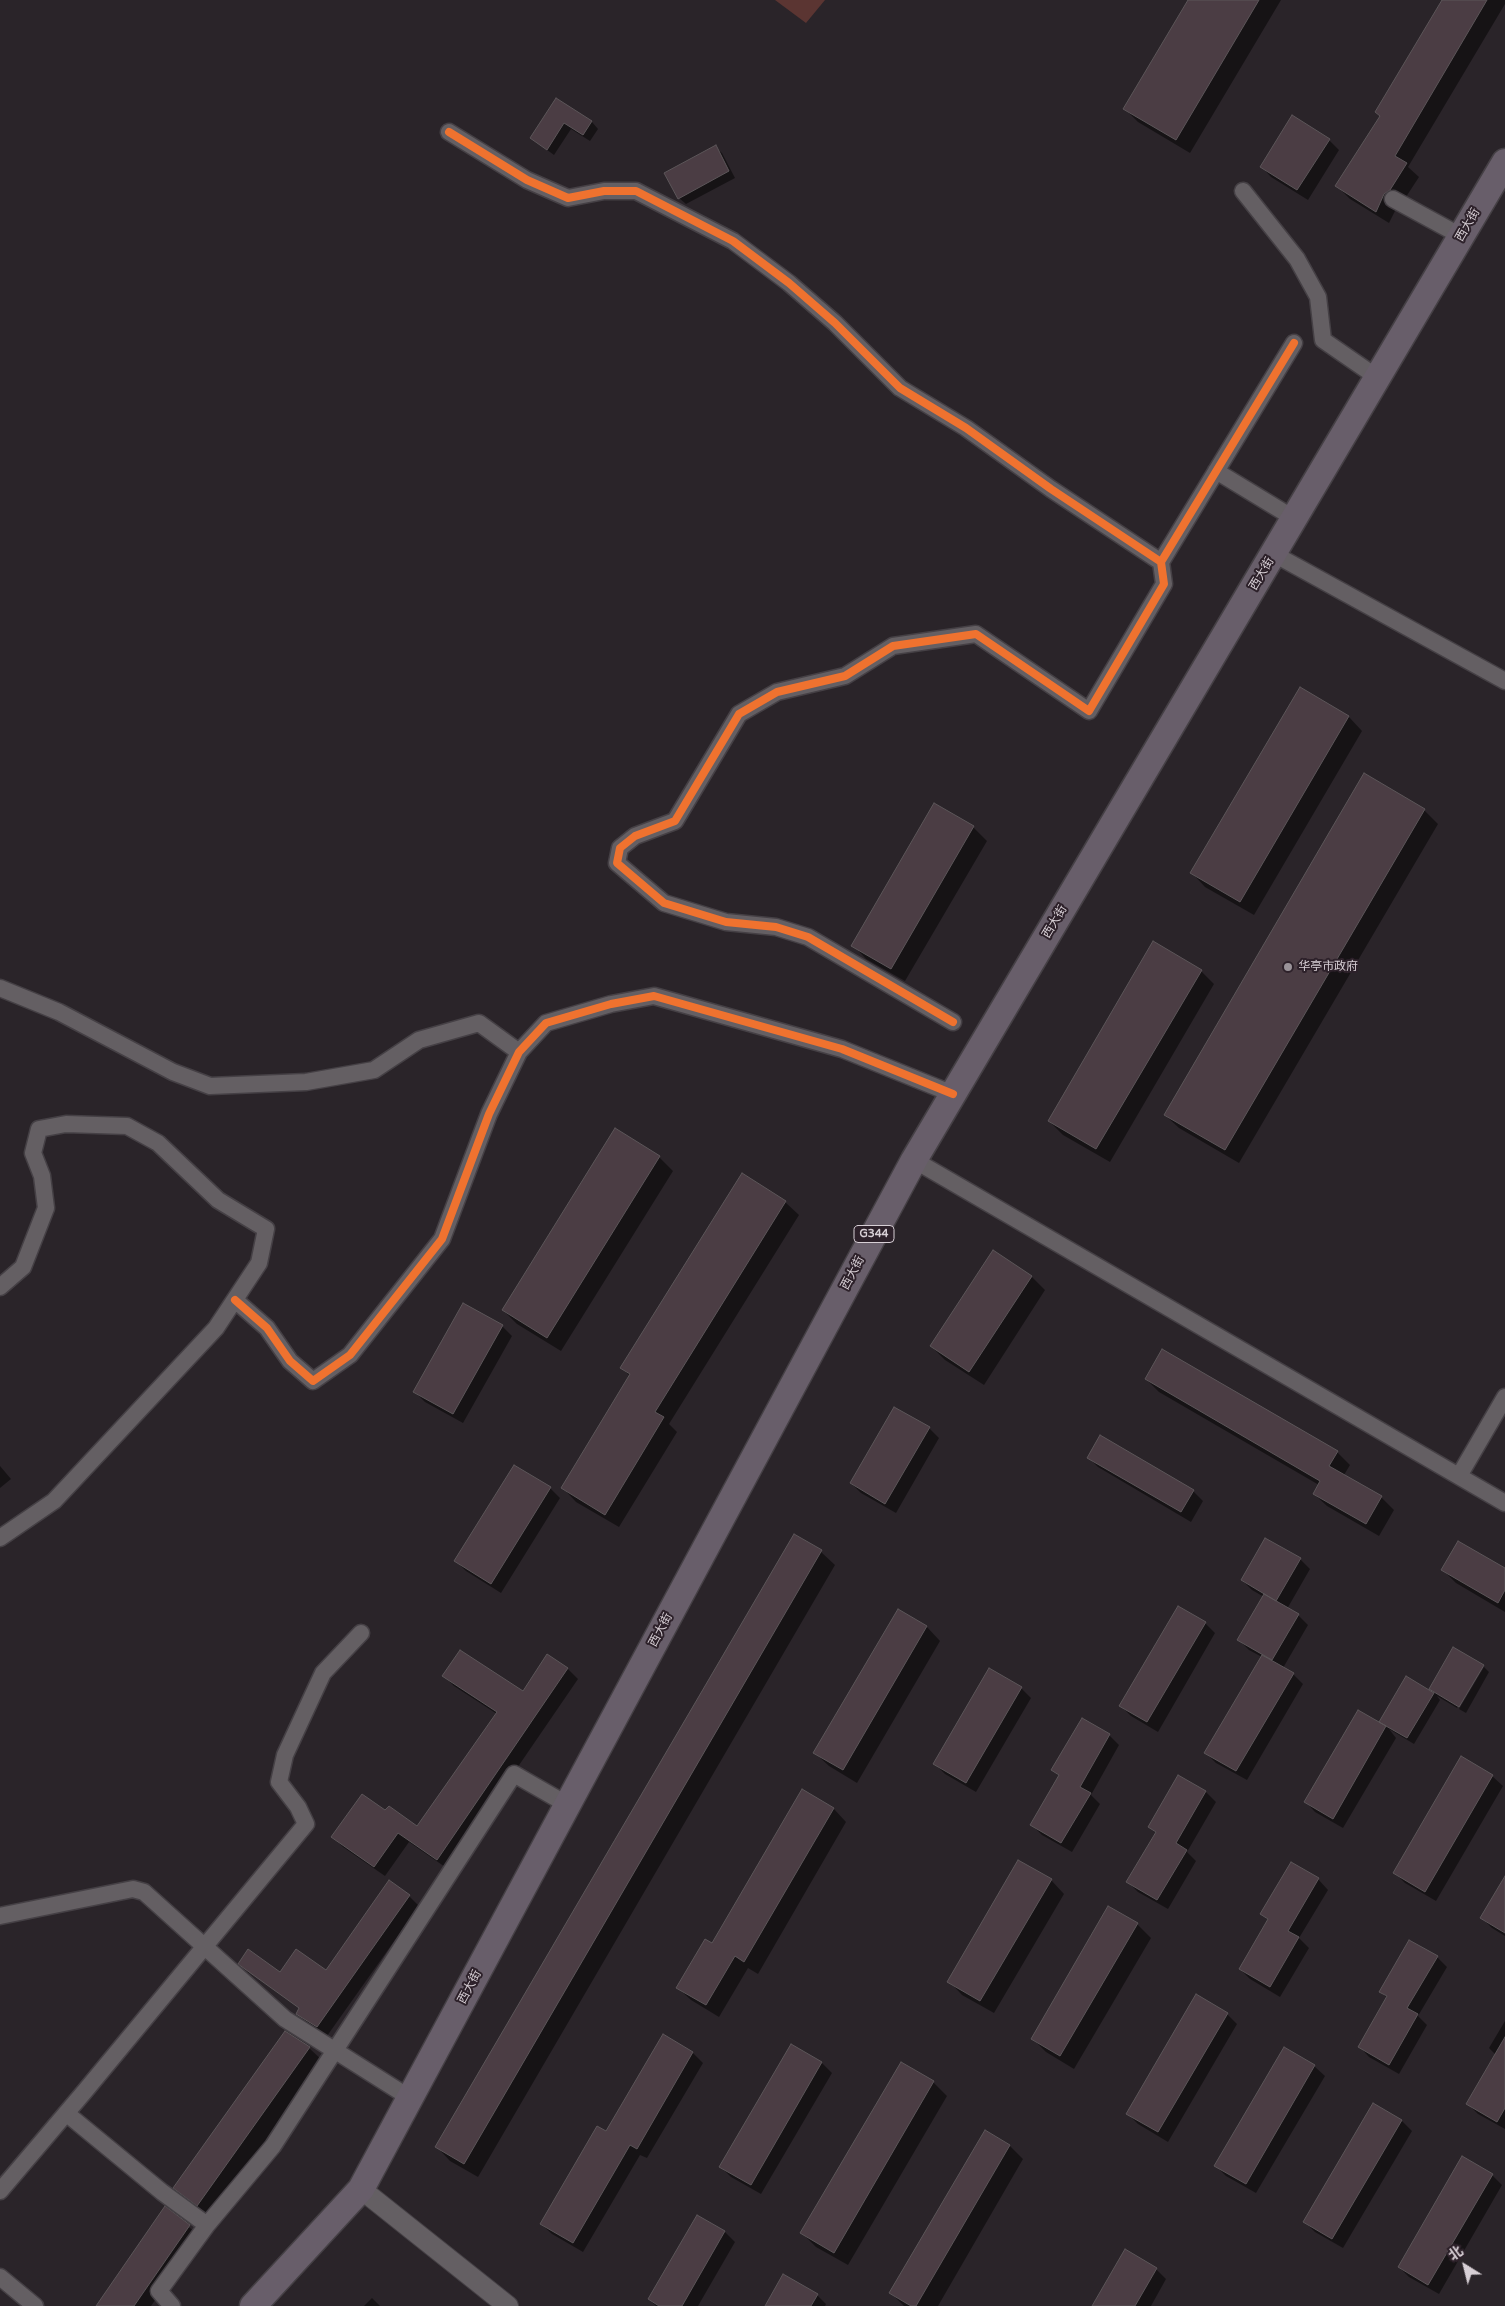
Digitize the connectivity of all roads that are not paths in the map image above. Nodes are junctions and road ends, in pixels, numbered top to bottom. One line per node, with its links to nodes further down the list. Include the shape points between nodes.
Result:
1 (448, 132): 11 (street, via 527,180 568,198 636,191 733,241 789,282 900,388 966,428)
2 (1505, 162): 5 (highway, 西大街 / G344)
3 (1244, 191): 7 (street, via 1297,259 1310,282 1318,298 1323,340)
4 (1393, 198): 5 (street)
5 (1461, 236): 7 (highway, 西大街 / G344)
6 (1294, 343): 8 (street)
7 (1378, 378): 9 (highway, 西大街 / G344)
8 (1216, 471): 9 (street); 11 (street)
9 (1295, 519): 10 (highway, 西大街 / G344)
10 (1274, 554): 12 (street); 16 (highway, 西大街 / G344)
11 (1161, 562): 14 (street, via 1164,584 1089,711 976,634 893,646 845,676 777,692 739,714 675,821 635,836 620,848 617,864 664,903 726,922 776,927 808,937)
12 (1505, 681)
13 (0, 988): 15 (street, via 59,1012 174,1072 210,1086 306,1082 374,1070 419,1040 479,1022)
14 (952, 1022)
15 (519, 1052): 16 (street, via 546,1023 611,1004 654,996 842,1049); 19 (street, via 489,1114 442,1239 350,1355 313,1381 290,1360 267,1328)
16 (953, 1094): 17 (highway, 西大街 / G344)
17 (914, 1160): 21 (street); 25 (highway, 西大街 / G344)
18 (0, 1287): 19 (street, via 23,1267 46,1208 42,1176 33,1153 39,1129 66,1124 127,1126 158,1143 218,1200 266,1229 259,1263)
19 (235, 1300): 23 (street, via 216,1328 54,1501)
20 (1505, 1397): 21 (street)
21 (1460, 1476): 22 (street)
22 (1505, 1503)
23 (0, 1538)
24 (361, 1634): 27 (street, via 323,1673 284,1755 278,1782 298,1807 306,1824)
25 (568, 1804): 28 (street, via 514,1774); 29 (highway, 西大街 / G344)
26 (0, 1916): 27 (street, via 133,1889 144,1892)
27 (203, 1946): 28 (street, via 285,2019); 30 (street)
28 (335, 2051): 29 (street); 33 (street, via 273,2146)
29 (410, 2098): 31 (highway, 西大街 / G344)
30 (66, 2113): 32 (street); 33 (street)
31 (361, 2189): 37 (highway, 西大街 / G344); 38 (street)
32 (0, 2190)
33 (207, 2225): 36 (street, via 158,2291)
34 (0, 2278): 35 (street)
35 (35, 2306)
36 (172, 2306)
37 (253, 2306)
38 (508, 2306)

